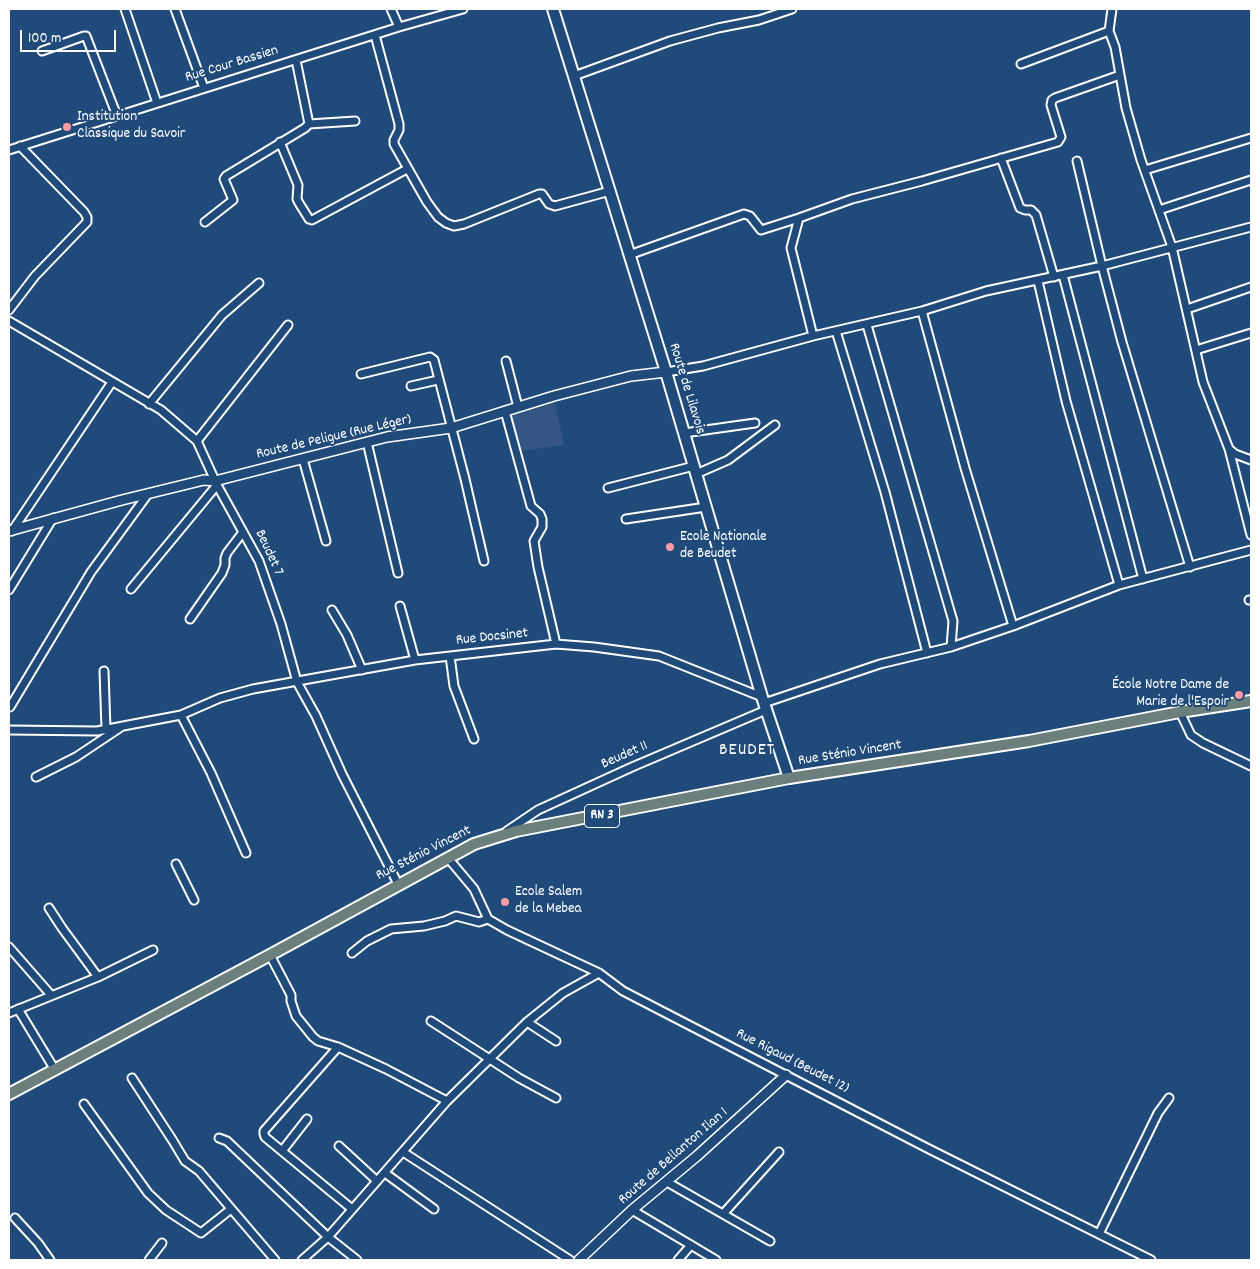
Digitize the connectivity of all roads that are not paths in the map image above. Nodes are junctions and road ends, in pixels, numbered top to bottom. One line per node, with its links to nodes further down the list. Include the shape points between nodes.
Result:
1 (125, 9): 17 (street)
2 (175, 9): 16 (street)
3 (391, 9): 8 (street)
4 (463, 9): 8 (street, Rue Cour Bassien)
5 (553, 9): 15 (main road, Route de Lilavois)
6 (792, 9): 15 (street, via 670,41)
7 (1112, 9): 9 (street)
8 (399, 27): 10 (street, Rue Cour Bassien)
9 (1109, 31): 13 (street); 14 (street)
10 (375, 35): 12 (street, Rue Cour Bassien); 27 (street, via 399,124 394,144)
11 (42, 51): 18 (street, via 86,36)
12 (296, 60): 16 (street, Rue Cour Bassien); 20 (street)
13 (1020, 64)
14 (1120, 75): 25 (street, via 1052,100 1061,137 1058,142); 28 (street, via 1126,108)
15 (574, 76): 30 (main road, Route de Lilavois)
16 (204, 88): 17 (street, Rue Cour Bassien)
17 (157, 103): 18 (street, Rue Cour Bassien)
18 (117, 116): 23 (street, Rue Cour Bassien)
19 (355, 121): 20 (street)
20 (309, 124): 22 (street)
21 (1251, 138): 28 (street)
22 (280, 142): 27 (street, via 298,185 297,199 312,220); 33 (street, via 226,176 224,179 233,200)
23 (20, 146): 24 (street, Rue Cour Bassien); 44 (street, via 84,212 87,222 35,276)
24 (9, 150)
25 (1001, 158): 32 (street, via 852,199); 39 (street, via 1020,208 1031,210 1036,215)
26 (1077, 161): 37 (street)
27 (407, 169): 30 (street, via 438,216 454,226 539,194 555,206)
28 (1145, 170): 31 (street)
29 (1251, 180): 31 (street)
30 (610, 191): 36 (main road, Route de Lilavois)
31 (1159, 210): 35 (street)
32 (799, 218): 36 (street, via 761,230 750,216 744,214); 51 (street, via 791,248)
33 (205, 222)
34 (1251, 227): 35 (street)
35 (1172, 247): 37 (street); 43 (street)
36 (629, 255): 54 (main road, Route de Lilavois)
37 (1102, 266): 38 (street); 84 (street)
38 (1064, 275): 39 (street); 86 (street)
39 (1054, 277): 40 (street)
40 (1038, 281): 45 (street, via 986,291); 87 (street, via 1066,401)
41 (259, 283): 59 (street, via 222,315)
42 (1251, 286): 43 (street)
43 (1186, 309): 52 (street)
44 (9, 310)
45 (922, 311): 47 (street); 93 (street)
46 (9, 321): 57 (street, Beudet 7)
47 (867, 325): 49 (street); 95 (street, via 953,621)
48 (288, 326): 66 (street)
49 (836, 331): 51 (street); 96 (street, via 885,492)
50 (1251, 333): 52 (street)
51 (813, 336): 54 (street, via 703,366)
52 (1196, 350): 68 (street, via 1203,382)
53 (506, 361): 60 (street)
54 (666, 372): 60 (street, Route de Peligue (Rue Léger), via 630,376); 65 (main road, Route de Lilavois)
55 (361, 374): 56 (street, via 430,357 434,360)
56 (438, 380): 58 (street); 64 (street)
57 (112, 382): 59 (street, Beudet 7); 78 (street)
58 (411, 386)
59 (149, 404): 66 (street, Beudet 7, via 161,410)
60 (518, 407): 61 (street, Route de Peligue (Rue Léger))
61 (505, 411): 64 (street, Route de Peligue (Rue Léger)); 94 (street, via 530,506 542,519 542,527 534,541)
62 (755, 423): 65 (street)
63 (775, 425): 71 (street, via 724,463)
64 (451, 428): 67 (street, Route de Peligue (Rue Léger)); 83 (street)
65 (684, 433): 71 (main road, Route de Lilavois)
66 (197, 441): 72 (street, Beudet 7)
67 (367, 442): 69 (street, Route de Peligue (Rue Léger)); 85 (street)
68 (1229, 449): 70 (street); 80 (street)
69 (303, 459): 72 (street, Route de Peligue (Rue Léger)); 81 (street)
70 (1251, 460)
71 (695, 470): 73 (street); 75 (main road, Route de Lilavois)
72 (216, 483): 74 (street, Route de Peligue (Rue Léger), via 204,480); 79 (street, Beudet 7); 88 (street)
73 (608, 488)
74 (148, 494): 76 (street, Route de Peligue (Rue Léger)); 104 (street, via 91,572)
75 (706, 507): 77 (street); 103 (main road, Route de Lilavois)
76 (53, 518): 78 (street, Route de Peligue (Rue Léger)); 89 (street)
77 (626, 518)
78 (10, 531)
79 (243, 532): 92 (street, via 227,553 222,573); 101 (street, Beudet 7, via 259,561)
80 (1251, 535)
81 (326, 541)
82 (1251, 550): 84 (street, Beudet 11)
83 (484, 561)
84 (1190, 567): 86 (street, Beudet 11)
85 (398, 573)
86 (1143, 579): 87 (street, Beudet 11)
87 (1119, 585): 93 (street, Beudet 11)
88 (130, 589)
89 (9, 590)
90 (400, 606): 98 (street)
91 (332, 610): 100 (street)
92 (190, 619)
93 (1013, 626): 95 (street, Beudet 11)
94 (556, 644): 97 (street, Rue Docsinet); 103 (street, Rue Docsinet, via 659,656)
95 (951, 647): 96 (street, Beudet 11)
96 (927, 653): 103 (street, Beudet 11, via 880,664)
97 (450, 656): 98 (street, Rue Docsinet); 110 (street, via 454,686)
98 (415, 660): 100 (street, Rue Docsinet)
99 (104, 670): 108 (street)
100 (362, 670): 101 (street, Rue Docsinet)
101 (297, 682): 106 (street, Rue Docsinet, via 220,698); 118 (street, Beudet 7)
102 (1251, 701): 105 (main road, Rue Sténio Vincent / RN 3)
103 (764, 704): 113 (main road, Route de Lilavois); 114 (street, Beudet 11, via 538,810)
104 (10, 707)
105 (1180, 712): 111 (street, via 1191,735); 113 (main road, Rue Sténio Vincent / RN 3, via 1029,741)
106 (181, 715): 107 (street, Rue Docsinet); 115 (street)
107 (124, 725): 108 (street, Rue Docsinet); 112 (street)
108 (106, 729): 109 (street, Rue Docsinet)
109 (9, 730)
110 (474, 739)
111 (1251, 766)
112 (36, 777)
113 (789, 778): 114 (main road, Rue Sténio Vincent / RN 3)
114 (499, 836): 116 (main road, Rue Sténio Vincent / RN 3, via 474,844)
115 (246, 853)
116 (448, 858): 118 (main road, Rue Sténio Vincent / RN 3); 121 (street, via 474,889)
117 (176, 864): 119 (street)
118 (398, 884): 125 (main road, Rue Sténio Vincent / RN 3)
119 (194, 900)
120 (49, 908): 127 (street)
121 (488, 919): 124 (street, via 479,922 456,916 424,926 391,929); 126 (street, Rue Rigaud (Beudet 12))
122 (9, 947): 128 (street)
123 (153, 950): 127 (street)
124 (352, 953)
125 (270, 955): 134 (street, via 291,995 296,1016 318,1041); 136 (main road, Rue Sténio Vincent / RN 3)
126 (598, 973): 132 (street, via 563,993); 137 (street, Rue Rigaud (Beudet 12), via 623,991)
127 (98, 977): 128 (street)
128 (51, 995): 129 (street)
129 (18, 1009): 130 (street); 136 (street)
130 (9, 1013)
131 (431, 1021): 135 (street)
132 (527, 1022): 133 (street); 135 (street)
133 (556, 1041)
134 (338, 1047): 142 (street, via 386,1068); 147 (street, via 264,1131 265,1137)
135 (490, 1059): 140 (street); 142 (street)
136 (55, 1070): 139 (main road, Rue Sténio Vincent / RN 3)
137 (786, 1075): 152 (street, Route de Bellanton Ilan 1); 159 (street, Rue Rigaud (Beudet 12))
138 (132, 1078): 153 (street, via 185,1161 199,1171)
139 (9, 1094)
140 (556, 1098)
141 (1170, 1098): 159 (street, via 1158,1113)
142 (448, 1102): 148 (street)
143 (84, 1104): 153 (street, via 148,1193 166,1210 202,1233)
144 (307, 1119): 147 (street)
145 (219, 1138): 160 (street, via 227,1141)
146 (339, 1146): 151 (street)
147 (282, 1151): 154 (street)
148 (403, 1152): 150 (street); 169 (street)
149 (779, 1152): 157 (street)
150 (385, 1173): 151 (street); 155 (street)
151 (377, 1181): 154 (street)
152 (667, 1182): 156 (street, Route de Bellanton Ilan 1); 157 (street)
153 (231, 1209): 166 (street)
154 (352, 1209): 160 (street)
155 (434, 1209)
156 (632, 1210): 163 (street); 170 (street, Route de Bellanton Ilan 1)
157 (723, 1214): 161 (street)
158 (15, 1218): 164 (street)
159 (1099, 1234): 173 (street, Rue Rigaud (Beudet 12))
160 (328, 1237): 167 (street); 168 (street)
161 (770, 1241)
162 (162, 1243): 165 (street)
163 (691, 1245): 171 (street); 172 (street)
164 (50, 1260)
165 (149, 1260)
166 (275, 1260)
167 (302, 1260)
168 (357, 1260)
169 (570, 1260)
170 (580, 1260)
171 (678, 1260)
172 (716, 1260)
173 (1151, 1260)

